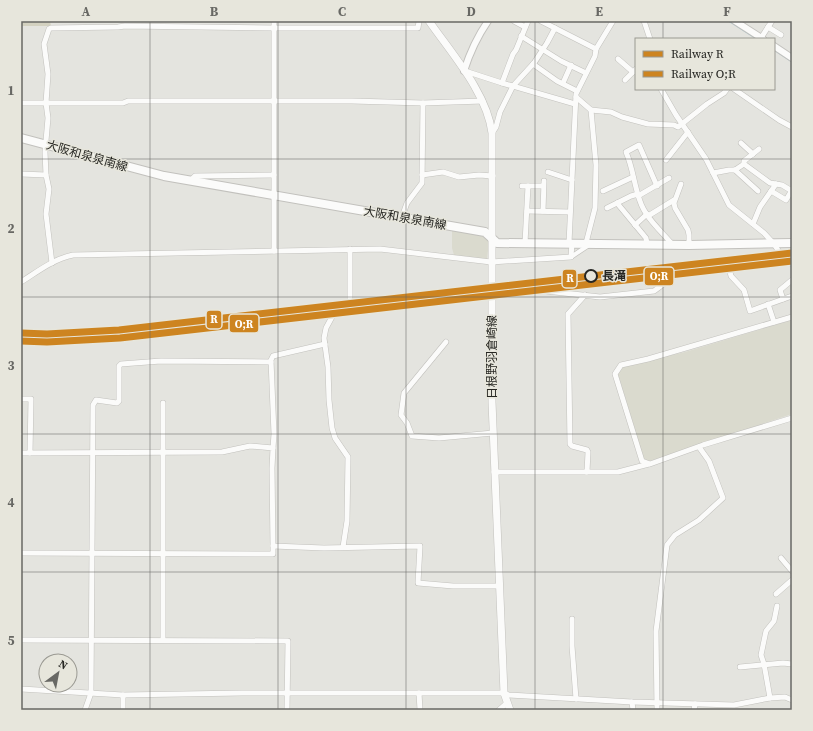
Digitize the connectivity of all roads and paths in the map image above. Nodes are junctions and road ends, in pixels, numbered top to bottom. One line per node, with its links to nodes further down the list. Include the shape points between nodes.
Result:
1 (274, 21): 16 (street)
2 (419, 21): 16 (street, via 418,28)
3 (429, 21): 30 (main road, 日根野羽倉崎線)
4 (488, 21): 30 (street, via 472,47)
5 (514, 21): 14 (street)
6 (528, 21): 14 (street)
7 (541, 21): 12 (street)
8 (613, 21): 23 (street)
9 (644, 21): 20 (street)
10 (735, 21): 21 (street)
11 (772, 21): 15 (street)
12 (549, 22): 17 (street)
13 (123, 24): 16 (street); 43 (street, via 49,29 44,44 48,74)
14 (525, 27): 19 (street)
15 (768, 27): 18 (street); 21 (street)
16 (274, 28): 41 (street)
17 (555, 28): 23 (street); 24 (street)
18 (781, 35)
19 (521, 36): 24 (street); 33 (street)
20 (650, 38)
21 (761, 38)
22 (775, 47): 25 (street)
23 (596, 49): 31 (street)
24 (543, 50): 27 (street); 28 (street)
25 (792, 58)
26 (618, 59): 29 (street)
27 (533, 64): 34 (street); 35 (street)
28 (571, 65): 31 (street); 34 (street)
29 (634, 70): 32 (street)
30 (464, 71): 33 (street); 40 (main road, 日根野羽倉崎線)
31 (586, 73): 39 (street)
32 (625, 80)
33 (502, 83): 35 (street)
34 (563, 83): 39 (street)
35 (513, 86): 45 (street); 50 (street)
36 (662, 90): 47 (street)
37 (726, 90): 47 (street)
38 (735, 90): 48 (street)
39 (576, 94): 45 (street); 46 (street)
40 (483, 101): 44 (street); 50 (main road, 日根野羽倉崎線, via 492,126)
41 (274, 102): 43 (street); 44 (street); 63 (street)
42 (21, 103): 43 (street)
43 (46, 103): 53 (street)
44 (423, 103): 64 (street)
45 (575, 104): 68 (street)
46 (591, 110): 47 (street, via 611,112 648,124 678,127); 94 (street, via 596,165 595,208)
47 (683, 124): 49 (street)
48 (792, 127)
49 (688, 132): 56 (street); 60 (street)
50 (492, 134): 65 (main road, 日根野羽倉崎線)
51 (21, 138): 53 (main road, 大阪和泉泉南線)
52 (741, 143): 55 (street)
53 (46, 145): 62 (street); 69 (main road, 大阪和泉泉南線)
54 (759, 149): 55 (street)
55 (753, 154): 57 (street, via 744,161)
56 (666, 160)
57 (744, 164): 58 (street); 71 (street)
58 (735, 170): 60 (street); 75 (street)
59 (548, 172): 68 (street)
60 (713, 173): 89 (street, via 729,205)
61 (21, 174): 62 (street)
62 (46, 175): 105 (street, via 49,189 46,214)
63 (274, 175): 69 (street, via 195,176); 79 (street)
64 (422, 175): 65 (street, via 442,172 459,177); 88 (street, via 422,183 407,203)
65 (493, 176): 91 (main road, 日根野羽倉崎線)
66 (633, 177): 74 (street, via 626,152 639,145); 77 (street); 80 (street)
67 (670, 178): 74 (street)
68 (572, 180): 86 (street)
69 (190, 182): 79 (main road, 大阪和泉泉南線)
70 (680, 184): 81 (street)
71 (776, 184): 76 (street); 78 (street)
72 (522, 186): 73 (street)
73 (528, 186): 84 (street); 85 (street, via 543,184)
74 (657, 186): 80 (street)
75 (758, 190)
76 (792, 190): 78 (street, via 786,200)
77 (604, 191)
78 (771, 191): 89 (street)
79 (274, 195): 88 (main road, 大阪和泉泉南線); 101 (street)
80 (638, 195): 82 (street); 87 (street)
81 (674, 200): 87 (street); 99 (street, via 675,208 688,230)
82 (617, 203): 83 (street); 90 (street)
83 (607, 208)
84 (527, 211): 85 (street); 92 (street)
85 (543, 211): 86 (street)
86 (570, 212): 93 (street)
87 (648, 215): 90 (street); 97 (street)
88 (402, 217): 91 (main road, 大阪和泉泉南線, via 485,232)
89 (752, 224): 98 (street)
90 (635, 225): 96 (street, via 646,238)
91 (492, 238): 92 (main road, 大阪和泉泉南線, via 497,243); 104 (main road, 日根野羽倉崎線)
92 (525, 243): 93 (main road, 大阪和泉泉南線)
93 (570, 243): 94 (main road, 大阪和泉泉南線); 102 (street)
94 (589, 243): 96 (main road, 大阪和泉泉南線); 102 (street)
95 (792, 243): 98 (main road, 大阪和泉泉南線)
96 (647, 244): 97 (main road, 大阪和泉泉南線)
97 (672, 244): 99 (main road, 大阪和泉泉南線)
98 (774, 244): 99 (main road, 大阪和泉泉南線); 103 (street)
99 (689, 245)
100 (350, 249): 101 (street); 104 (street, via 380,249); 118 (street, via 350,303 346,311 332,317 326,328)
101 (274, 251): 105 (street, via 72,255)
102 (571, 257): 104 (street)
103 (783, 258): 106 (street); 107 (street)
104 (491, 262): 110 (main road, 日根野羽倉崎線)
105 (52, 263): 109 (street)
106 (728, 264): 111 (street, via 680,272 654,291 600,297); 114 (street, via 731,276 744,290 750,311)
107 (792, 264)
108 (792, 280): 113 (street, via 780,290)
109 (21, 282)
110 (492, 292): 111 (street, via 537,290); 123 (main road, 日根野羽倉崎線)
111 (585, 295): 132 (street, via 568,314 570,444 587,450)
112 (792, 296): 113 (street)
113 (783, 299): 114 (street)
114 (768, 304): 116 (street)
115 (792, 317): 116 (street)
116 (774, 322): 130 (street, via 621,365 615,374 642,461)
117 (446, 342): 123 (street, via 404,393 401,415 412,436 440,438)
118 (325, 344): 119 (street, via 273,356); 134 (street, via 332,428 348,458)
119 (271, 362): 125 (street); 126 (street, via 161,361 121,364 119,401 117,403 96,400 93,405)
120 (21, 399): 129 (street, via 31,399)
121 (163, 403): 127 (street)
122 (792, 418): 124 (street)
123 (493, 433): 131 (main road, 日根野羽倉崎線)
124 (699, 446): 130 (street); 161 (street, via 709,461 723,498 699,520 675,535 667,545 656,631)
125 (273, 448): 127 (street, via 250,446 222,452); 133 (street)
126 (93, 452): 127 (street); 129 (street); 136 (street)
127 (164, 452): 137 (street)
128 (21, 453): 129 (street)
129 (30, 453)
130 (650, 464): 132 (street, via 624,471)
131 (494, 472): 132 (street); 141 (main road, 日根野羽倉崎線)
132 (587, 472)
133 (273, 546): 134 (street); 137 (street, via 273,554)
134 (344, 547): 141 (street, via 420,546 418,583)
135 (21, 553): 136 (street)
136 (92, 553): 137 (street); 146 (street)
137 (163, 553): 147 (street)
138 (781, 558): 139 (street)
139 (792, 571)
140 (792, 580): 142 (street)
141 (499, 586): 155 (main road, 日根野羽倉崎線)
142 (776, 594)
143 (777, 606): 148 (street, via 774,621 766,631 761,655)
144 (572, 619): 158 (street)
145 (21, 640): 146 (street)
146 (92, 640): 147 (street); 152 (street)
147 (163, 640): 153 (street, via 288,641)
148 (764, 664): 149 (street); 150 (street); 157 (street)
149 (792, 664)
150 (740, 667)
151 (21, 689): 152 (street)
152 (91, 693): 156 (street); 165 (street)
153 (288, 693): 154 (street); 156 (street); 167 (street)
154 (419, 693): 155 (street); 168 (street)
155 (504, 693): 158 (street); 163 (main road, 日根野羽倉崎線)
156 (123, 695): 166 (street)
157 (770, 698): 159 (street, via 785,697); 164 (street)
158 (576, 699): 160 (street)
159 (792, 700)
160 (632, 702): 161 (street); 170 (street)
161 (656, 703): 162 (street); 171 (street)
162 (694, 704): 164 (street); 172 (street)
163 (508, 707): 169 (street)
164 (742, 707)
165 (85, 710)
166 (123, 710)
167 (287, 710)
168 (420, 710)
169 (499, 710)
170 (633, 710)
171 (657, 710)
172 (694, 710)

